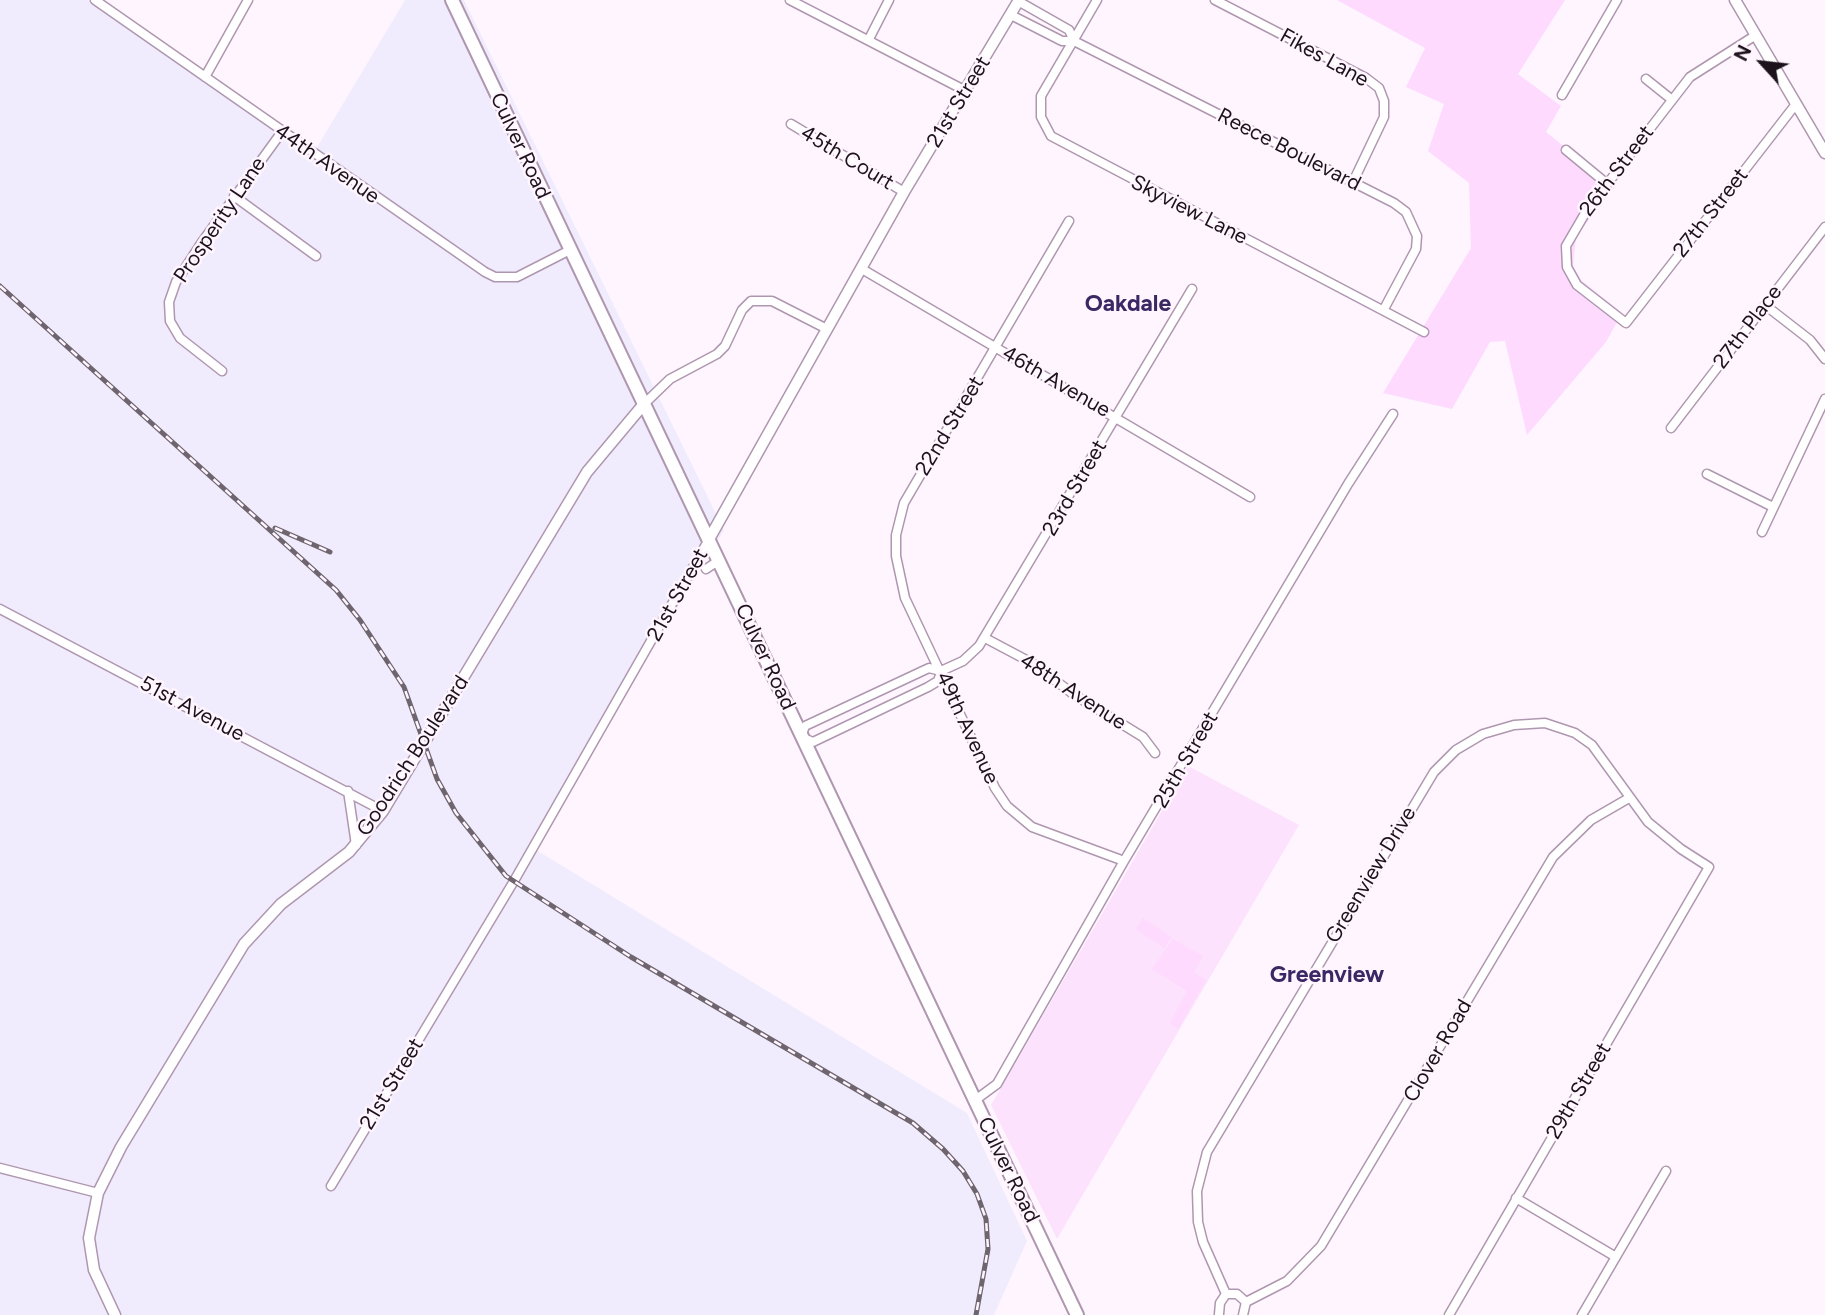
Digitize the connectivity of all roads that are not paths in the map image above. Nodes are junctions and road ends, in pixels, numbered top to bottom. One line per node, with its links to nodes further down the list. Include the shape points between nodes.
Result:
1 (95, 0): 15 (street, 44th Avenue)
2 (248, 0): 15 (street)
3 (452, 0): 32 (main road, Culver Road)
4 (790, 0): 13 (street)
5 (889, 0): 13 (street)
6 (1097, 0): 14 (street)
7 (1215, 0): 25 (street, Fikes Lane, via 1378,88 1384,117)
8 (1617, 0): 18 (street)
9 (1735, 0): 12 (street)
10 (1019, 1): 11 (street, 21st Street); 14 (street, Reece Boulevard, via 1069,30)
11 (1011, 15): 14 (street, Reece Boulevard, via 1062,41); 17 (street, 21st Street)
12 (1756, 35): 19 (street, 26th Street, via 1690,77); 20 (street)
13 (869, 39): 17 (street)
14 (1074, 41): 25 (street, Reece Boulevard); 37 (street, Skyview Lane, via 1041,96 1041,117 1051,136)
15 (205, 77): 22 (street, 44th Avenue)
16 (1646, 79): 19 (street)
17 (966, 91): 27 (street, 21st Street)
18 (1562, 95)
19 (1671, 99): 26 (street, 26th Street)
20 (1796, 104): 24 (street); 31 (street, 27th Street, via 1626,323 1577,285 1567,267)
21 (791, 124): 27 (street, 45th Court)
22 (281, 133): 28 (street, Prosperity Lane); 32 (street, 44th Avenue, via 495,277 517,277)
23 (1566, 150): 26 (street)
24 (1825, 153)
25 (1353, 182): 37 (street, Reece Boulevard, via 1406,212 1417,236 1416,249)
26 (1606, 183): 31 (street, 26th Street)
27 (904, 192): 34 (street, 21st Street)
28 (234, 196): 33 (street); 42 (street, Prosperity Lane, via 176,282 169,302 170,321 180,338)
29 (1069, 221): 40 (street, 22nd Street)
30 (1825, 227): 36 (street, 27th Place)
31 (1566, 246)
32 (570, 250): 44 (main road, Culver Road)
33 (316, 256)
34 (862, 269): 38 (street, 21st Street); 40 (street, 46th Avenue)
35 (1192, 289): 46 (street, 23rd Street)
36 (1765, 305): 41 (street, via 1811,340); 47 (street, 27th Place)
37 (1384, 310): 39 (street, Skyview Lane)
38 (827, 328): 44 (street, via 772,301 751,301 717,354 670,379); 53 (street, 21st Street)
39 (1424, 332)
40 (997, 348): 46 (street, 46th Avenue); 51 (street, 22nd Street, via 904,503)
41 (1825, 359)
42 (222, 371)
43 (1825, 399): 50 (street)
44 (643, 405): 53 (main road, Culver Road); 61 (street, Goodrich Boulevard, via 587,472)
45 (1393, 414): 63 (street, 25th Street)
46 (1117, 416): 49 (street, 46th Avenue); 55 (street, 23rd Street)
47 (1671, 428)
48 (1707, 474): 50 (street)
49 (1250, 497)
50 (1773, 508): 52 (street)
51 (899, 524): 56 (street, 49th Avenue, via 895,545 898,577)
52 (1762, 532)
53 (708, 541): 57 (main road, Culver Road, via 712,565); 68 (street, 21st Street, via 514,881)
54 (0, 609): 59 (street, 51st Avenue)
55 (985, 638): 56 (street, 23rd Street, via 972,654); 58 (street, 48th Avenue, via 1034,664 1143,737)
56 (941, 671): 57 (street, 23rd Street, via 929,668 805,726); 57 (street, 23rd Street, via 938,681 928,687 813,742); 63 (street, 49th Avenue, via 995,788 1014,814 1041,831)
57 (801, 737): 65 (main road, Culver Road)
58 (1155, 753)
59 (348, 791): 61 (street, 51st Avenue); 62 (street)
60 (1629, 798): 64 (street, Greenview Drive, via 1656,829); 72 (street, Greenview Drive, via 1592,745 1575,733 1545,723 1483,734 1456,750 1434,772 1203,1161 1197,1191 1198,1222); 73 (street, Clover Road, via 1591,820 1553,856 1321,1246 1287,1281)
61 (383, 811): 62 (street, Goodrich Boulevard)
62 (356, 845): 69 (street, Goodrich Boulevard, via 281,904 244,944)
63 (1124, 861): 65 (street, 25th Street, via 997,1084)
64 (1709, 867): 70 (street, 29th Street)
65 (974, 1101): 75 (main road, Culver Road)
66 (0, 1168): 69 (street)
67 (1666, 1171): 71 (street)
68 (331, 1186)
69 (98, 1193): 74 (street, Goodrich Boulevard, via 89,1249 101,1290)
70 (1516, 1198): 71 (street); 78 (street, 29th Street)
71 (1616, 1257): 79 (street)
72 (1226, 1294): 73 (street, via 1237,1294); 76 (street)
73 (1246, 1302): 77 (street)
74 (115, 1315)
75 (1077, 1315)
76 (1219, 1315)
77 (1243, 1315)
78 (1449, 1315)
79 (1582, 1315)

